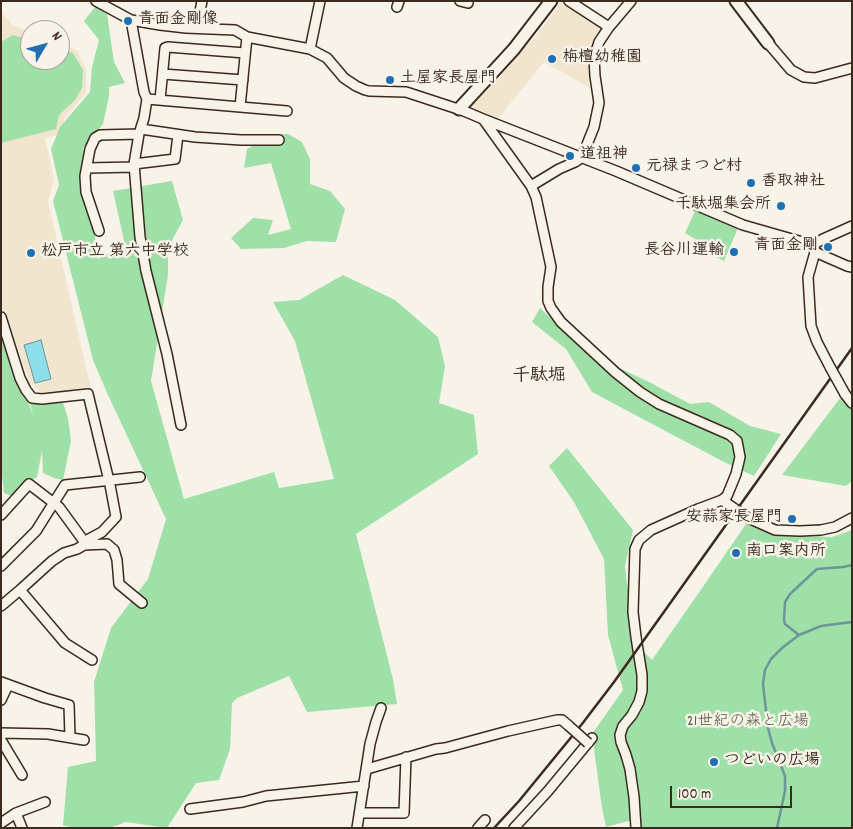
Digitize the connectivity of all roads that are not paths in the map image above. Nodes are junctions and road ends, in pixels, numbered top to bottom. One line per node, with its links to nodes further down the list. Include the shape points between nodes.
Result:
1 (96, 1): 10 (street)
2 (202, 1): 11 (street)
3 (320, 1): 15 (street)
4 (460, 1): 5 (street)
5 (468, 1)
6 (551, 1): 23 (street, via 508,56)
7 (570, 1): 12 (street)
8 (632, 1): 12 (street)
9 (736, 1): 14 (street)
10 (131, 20): 11 (street); 20 (street)
11 (197, 27): 13 (street, via 235,30)
12 (609, 27): 29 (street, via 594,58 599,103)
13 (247, 37): 15 (street); 16 (street)
14 (768, 43): 17 (street, via 791,70 804,77 815,78)
15 (310, 49): 23 (street, via 327,58 344,78 365,90 406,92)
16 (245, 53): 18 (street, via 168,47 164,50); 19 (street)
17 (852, 68)
18 (163, 74): 19 (street); 21 (street)
19 (243, 80): 22 (street)
20 (147, 99): 21 (street); 26 (street)
21 (160, 100): 22 (street)
22 (240, 106): 24 (street)
23 (459, 109): 25 (street)
24 (287, 111)
25 (483, 119): 29 (street); 32 (street)
26 (140, 131): 27 (street); 30 (street); 31 (street, via 95,138)
27 (178, 135): 28 (street); 30 (street, via 175,159)
28 (279, 140)
29 (582, 157): 32 (street); 35 (street, via 743,225)
30 (134, 166): 31 (street); 39 (street, via 146,271)
31 (87, 168): 34 (street, via 86,192)
32 (531, 186): 42 (street, via 551,266 548,298 551,308 573,334 640,392 737,441 740,457 736,474 727,496)
33 (852, 226): 35 (street, via 823,239)
34 (99, 231)
35 (814, 248): 36 (street); 38 (street, bridge, via 808,277 811,326)
36 (852, 267)
37 (1, 317): 41 (street, via 20,378 32,398 88,394)
38 (852, 403)
39 (181, 425)
40 (140, 477): 41 (street)
41 (108, 480): 43 (street, via 65,485); 46 (street, via 116,517)
42 (722, 500): 45 (street, via 748,518 775,530 821,530); 73 (street, via 651,530 639,540 635,549 633,612 643,684 638,702 620,735 630,769)
43 (54, 502): 44 (street, via 29,484); 46 (street); 47 (street, via 36,531)
44 (1, 514)
45 (852, 518)
46 (85, 545): 48 (street, via 52,561); 50 (street, via 107,544 114,550 119,584)
47 (1, 566)
48 (20, 590): 49 (street); 51 (street, via 65,643)
49 (3, 601)
50 (142, 604)
51 (92, 660)
52 (5, 683): 53 (street); 56 (street, via 69,705)
53 (1, 700)
54 (381, 708): 60 (street, via 370,744)
55 (1, 733): 56 (street)
56 (70, 737): 58 (street)
57 (1, 740): 61 (street)
58 (84, 740)
59 (406, 757): 60 (street); 66 (street, via 404,813); 72 (street, bridge, via 562,720 590,740)
60 (367, 769): 62 (street)
61 (22, 775)
62 (364, 786): 64 (street, via 266,796); 66 (street)
63 (45, 802): 65 (street)
64 (190, 809)
65 (16, 813): 68 (street); 69 (street)
66 (360, 813): 70 (street)
67 (485, 820): 71 (street)
68 (1, 823)
69 (22, 828)
70 (358, 828)
71 (478, 828)
72 (514, 828)
73 (636, 828)

